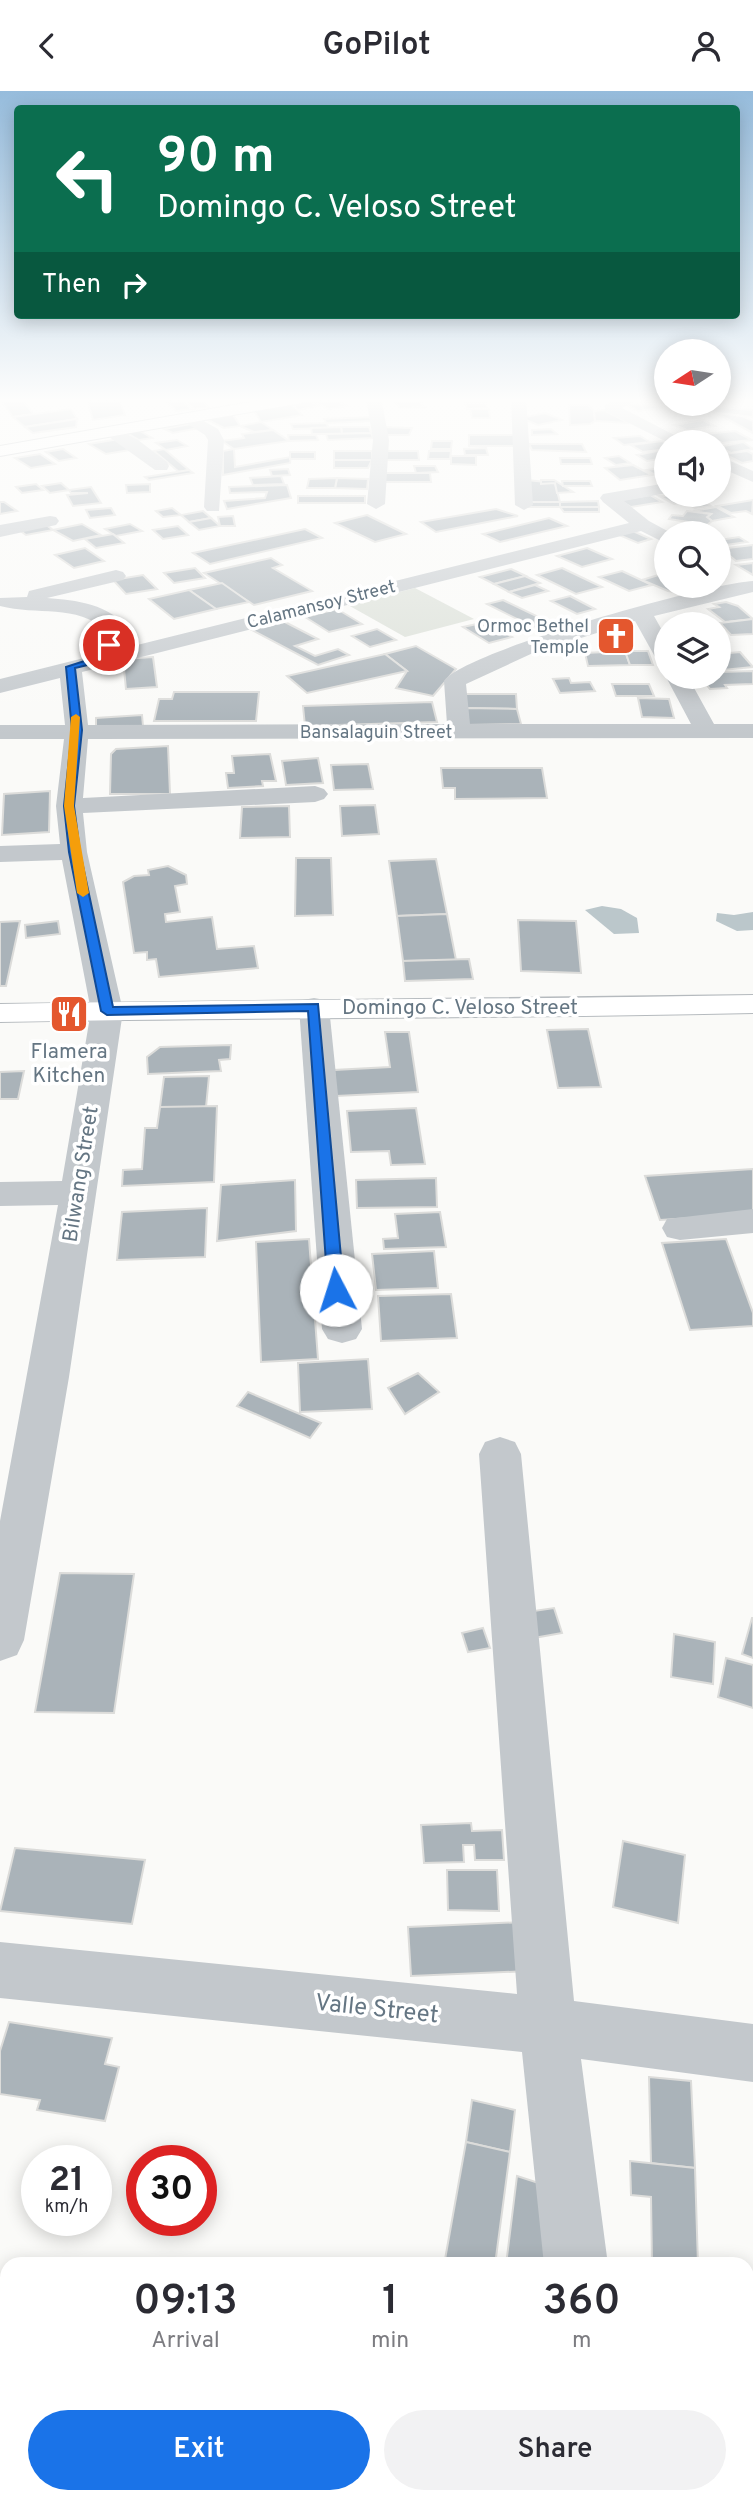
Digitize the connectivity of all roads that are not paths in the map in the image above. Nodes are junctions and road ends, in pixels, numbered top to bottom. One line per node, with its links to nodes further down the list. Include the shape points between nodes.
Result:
1 (624, 510): 3 (street)
2 (50, 521): 4 (street)
3 (643, 525): 5 (street); 12 (street, Calamansoy Street)
4 (0, 531)
5 (654, 531)
6 (731, 575): 8 (street)
7 (116, 576): 9 (street)
8 (752, 587): 10 (street)
9 (4, 603): 12 (street, via 68,606 100,614 118,630)
10 (642, 614): 11 (street); 20 (street, via 523,648 455,681)
11 (654, 636)
12 (101, 659): 13 (street, Calamansoy Street)
13 (70, 667): 14 (street, Calamansoy Street); 16 (street, Bilwang Street)
14 (0, 686)
15 (684, 689): 17 (street)
16 (77, 730): 19 (street, Bansalaguin Street); 20 (street, Bansalaguin Street); 22 (street, Bilwang Street)
17 (707, 731): 18 (street, Bansalaguin Street); 20 (street, Bansalaguin Street)
18 (753, 731)
19 (0, 732)
20 (459, 732)
21 (315, 795): 22 (street)
22 (69, 806): 23 (street, Bilwang Street)
23 (74, 852): 24 (street); 27 (street, Bilwang Street)
24 (0, 854)
25 (753, 1004): 26 (main road, Domingo C. Veloso Street, via 500,1010)
26 (314, 1007): 27 (main road, Domingo C. Veloso Street); 33 (street)
27 (107, 1011): 28 (main road, Domingo C. Veloso Street); 29 (street, Bilwang Street)
28 (0, 1013)
29 (77, 1193): 30 (street); 35 (street, Bilwang Street, via 49,1377)
30 (0, 1194)
31 (753, 1221): 32 (street)
32 (680, 1229)
33 (342, 1329)
34 (500, 1454): 37 (street)
35 (0, 1640)
36 (0, 1971): 37 (street, Valle Street)
37 (548, 2026): 38 (street, Valle Street); 39 (street)
38 (753, 2053)
39 (575, 2257)

